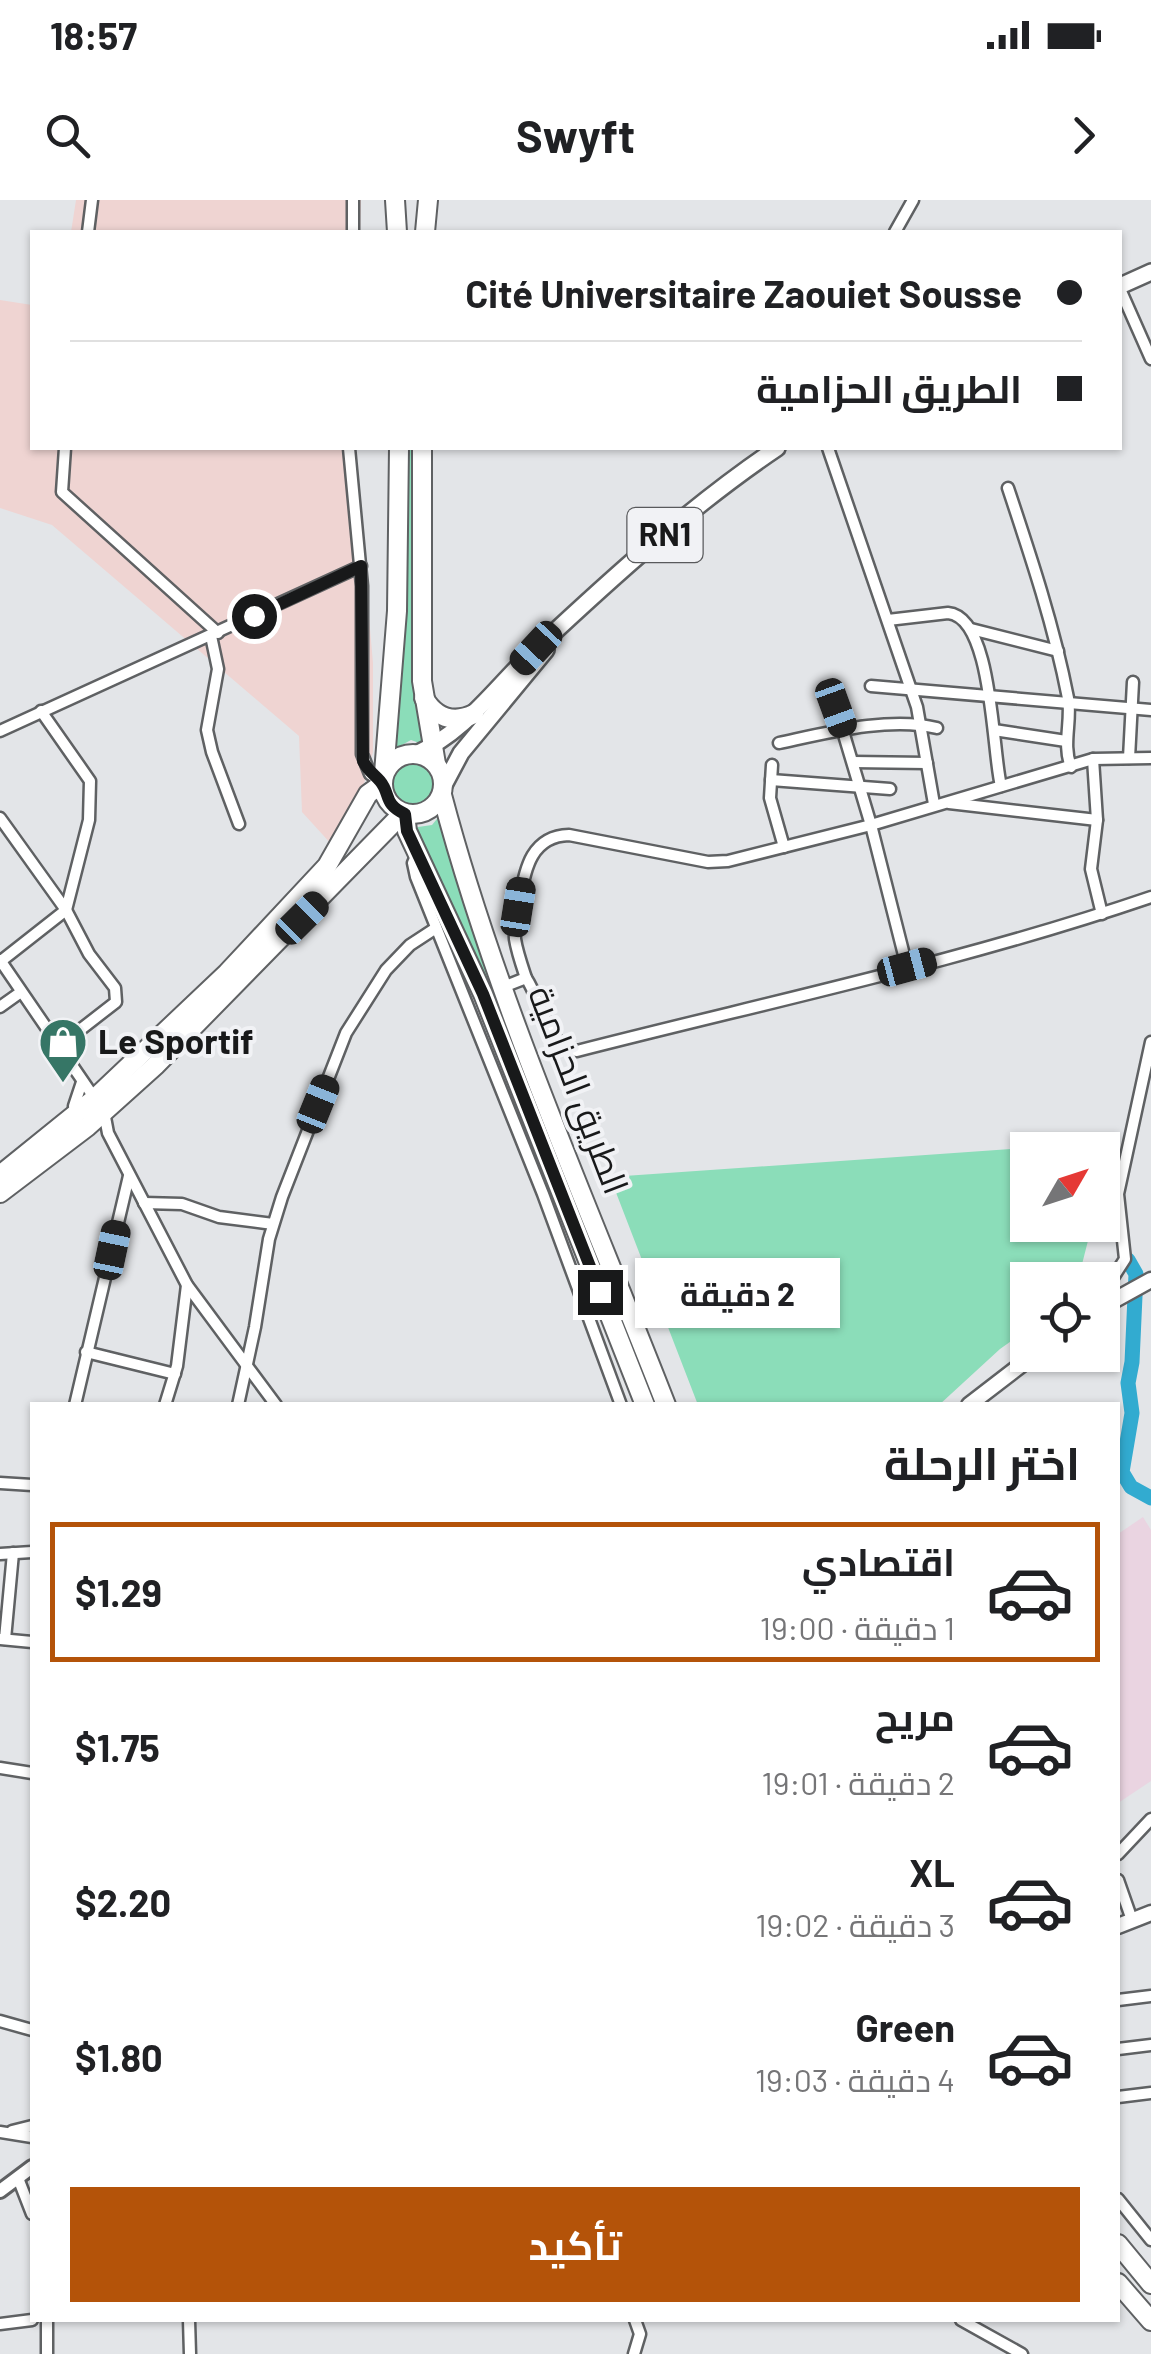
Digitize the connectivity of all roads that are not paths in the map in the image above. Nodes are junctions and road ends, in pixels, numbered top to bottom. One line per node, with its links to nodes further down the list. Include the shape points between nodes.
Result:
1 (92, 200): 8 (street)
2 (354, 200): 9 (street)
3 (394, 200): 10 (highway)
4 (403, 200): 11 (highway)
5 (419, 200): 12 (highway)
6 (428, 200): 13 (highway)
7 (913, 200): 14 (street)
8 (88, 230)
9 (352, 230)
10 (400, 230)
11 (400, 230)
12 (422, 230)
13 (422, 230)
14 (897, 230)
15 (1151, 272): 16 (main road)
16 (1122, 287)
17 (1122, 293): 18 (street)
18 (1151, 359)
19 (64, 450): 30 (street, via 62,492)
20 (399, 450): 58 (highway, via 397,611)
21 (422, 450): 35 (highway)
22 (775, 450): 29 (main road, RN1, via 627,566)
23 (829, 450): 27 (street)
24 (349, 453): 26 (street)
25 (1008, 488): 31 (street)
26 (361, 566): 30 (street); 58 (street, via 362,746)
27 (888, 620): 28 (street, via 955,613); 34 (street)
28 (970, 629): 31 (street); 36 (street)
29 (559, 630): 42 (main road, RN1); 63 (main road, RN1, via 460,754)
30 (215, 634): 41 (street); 68 (street, via 218,670 207,730)
31 (1058, 651): 37 (street)
32 (1133, 682): 39 (street)
33 (871, 686): 34 (street)
34 (911, 688): 36 (street); 43 (street)
35 (424, 696): 42 (highway, via 444,717); 50 (highway)
36 (991, 697): 37 (street); 46 (street)
37 (1069, 705): 39 (street); 48 (street)
38 (836, 708): 45 (street)
39 (1131, 709): 40 (street); 52 (street)
40 (1151, 710)
41 (41, 711): 47 (street); 74 (street, via 83,768 92,792)
42 (474, 714): 50 (main road, RN1)
43 (920, 724): 44 (street); 45 (street); 55 (street)
44 (937, 728)
45 (843, 730): 49 (street); 54 (street)
46 (994, 730): 48 (street); 61 (street)
47 (0, 731)
48 (1066, 741): 57 (street)
49 (779, 743)
50 (428, 755): 58 (highway, RN1, via 397,758); 63 (highway)
51 (1093, 758): 52 (street); 57 (street); 67 (street)
52 (1129, 758): 53 (street)
53 (1151, 758)
54 (853, 762): 55 (street); 60 (street)
55 (927, 763): 64 (street)
56 (772, 765): 59 (street)
57 (1071, 767): 61 (street)
58 (383, 779): 65 (highway, via 386,798); 86 (highway, RN1, via 314,882)
59 (771, 780): 60 (street); 71 (street)
60 (860, 786): 62 (street); 69 (street)
61 (1000, 786): 64 (street)
62 (890, 788)
63 (443, 790): 65 (highway, RN1, via 431,809); 80 (highway, الطريق الحزامية, via 458,858)
64 (937, 803): 67 (street); 69 (street)
65 (404, 813): 70 (highway, RN1); 72 (highway, الطريق الحزامية)
66 (0, 818): 74 (street)
67 (1097, 820): 75 (street, via 1091,869)
68 (239, 824)
69 (871, 825): 71 (street); 78 (street)
70 (375, 843): 72 (highway, via 395,838); 86 (highway, RN1, via 168,1053)
71 (784, 847): 79 (street, via 708,862 554,836 532,854 522,886 515,942)
72 (416, 850): 76 (street, via 414,869); 107 (highway, الطريق الحزامية, via 483,994)
73 (1151, 897): 75 (street)
74 (66, 910): 77 (street); 84 (street, via 118,996)
75 (1102, 914): 78 (street)
76 (436, 928): 93 (street, via 398,956 357,1013); 106 (street, via 550,1211)
77 (0, 961): 81 (street)
78 (907, 967): 79 (street, via 572,1051 556,1040)
79 (526, 978): 80 (street)
80 (503, 987): 108 (highway, الطريق الحزامية)
81 (21, 992): 82 (street); 84 (street)
82 (0, 1007)
83 (1151, 1042): 94 (street, via 1118,1194 1125,1259)
84 (58, 1046): 85 (street)
85 (82, 1082): 86 (street); 87 (street, via 74,1106)
86 (99, 1106): 87 (highway, RN1); 88 (street)
87 (81, 1121): 88 (street); 90 (highway, RN1); 91 (highway, RN1)
88 (108, 1133): 89 (street)
89 (130, 1174): 92 (street); 98 (street)
90 (0, 1175)
91 (0, 1193)
92 (144, 1204): 93 (street, via 182,1204); 96 (street)
93 (273, 1224): 99 (street)
94 (1120, 1267)
95 (1151, 1280): 97 (main road)
96 (187, 1284): 99 (street); 101 (street)
97 (1120, 1297)
98 (86, 1352): 101 (street); 102 (street)
99 (246, 1367): 104 (street); 105 (street)
100 (1012, 1372): 109 (main road)
101 (175, 1374): 103 (street)
102 (76, 1402)
103 (166, 1402)
104 (239, 1402)
105 (274, 1402)
106 (617, 1402)
107 (644, 1402)
108 (665, 1402)
109 (974, 1402)
110 (0, 1483): 111 (street)
111 (30, 1485)
112 (30, 1552): 113 (street)
113 (14, 1553): 114 (street); 115 (street)
114 (0, 1554)
115 (3, 1639): 116 (street)
116 (30, 1642)
117 (0, 1768): 118 (street)
118 (30, 1773)
119 (1151, 1819): 120 (street)
120 (1120, 1852)
121 (1120, 1894): 123 (street)
122 (1151, 1912): 123 (main road)
123 (1124, 1923)
124 (1151, 1996): 125 (street)
125 (1120, 2000)
126 (0, 2021): 127 (street)
127 (30, 2029)
128 (1151, 2044): 129 (street)
129 (1120, 2049)
130 (1151, 2093): 131 (street)
131 (1120, 2097)
132 (30, 2126): 133 (street)
133 (3, 2132): 134 (street)
134 (30, 2137)
135 (26, 2170): 136 (street); 137 (street)
136 (0, 2191)
137 (30, 2199)
138 (1120, 2202): 140 (street)
139 (1151, 2220): 140 (street)
140 (1138, 2226): 141 (street)
141 (1151, 2240)
142 (1120, 2246): 143 (highway)
143 (1151, 2284)
144 (1120, 2285): 146 (highway)
145 (30, 2320): 151 (street)
146 (1151, 2321)
147 (47, 2322): 152 (street)
148 (188, 2322): 153 (street)
149 (635, 2322): 154 (street, via 640,2334)
150 (965, 2322): 155 (street)
151 (0, 2324)
152 (47, 2354)
153 (190, 2354)
154 (634, 2354)
155 (1022, 2354)

